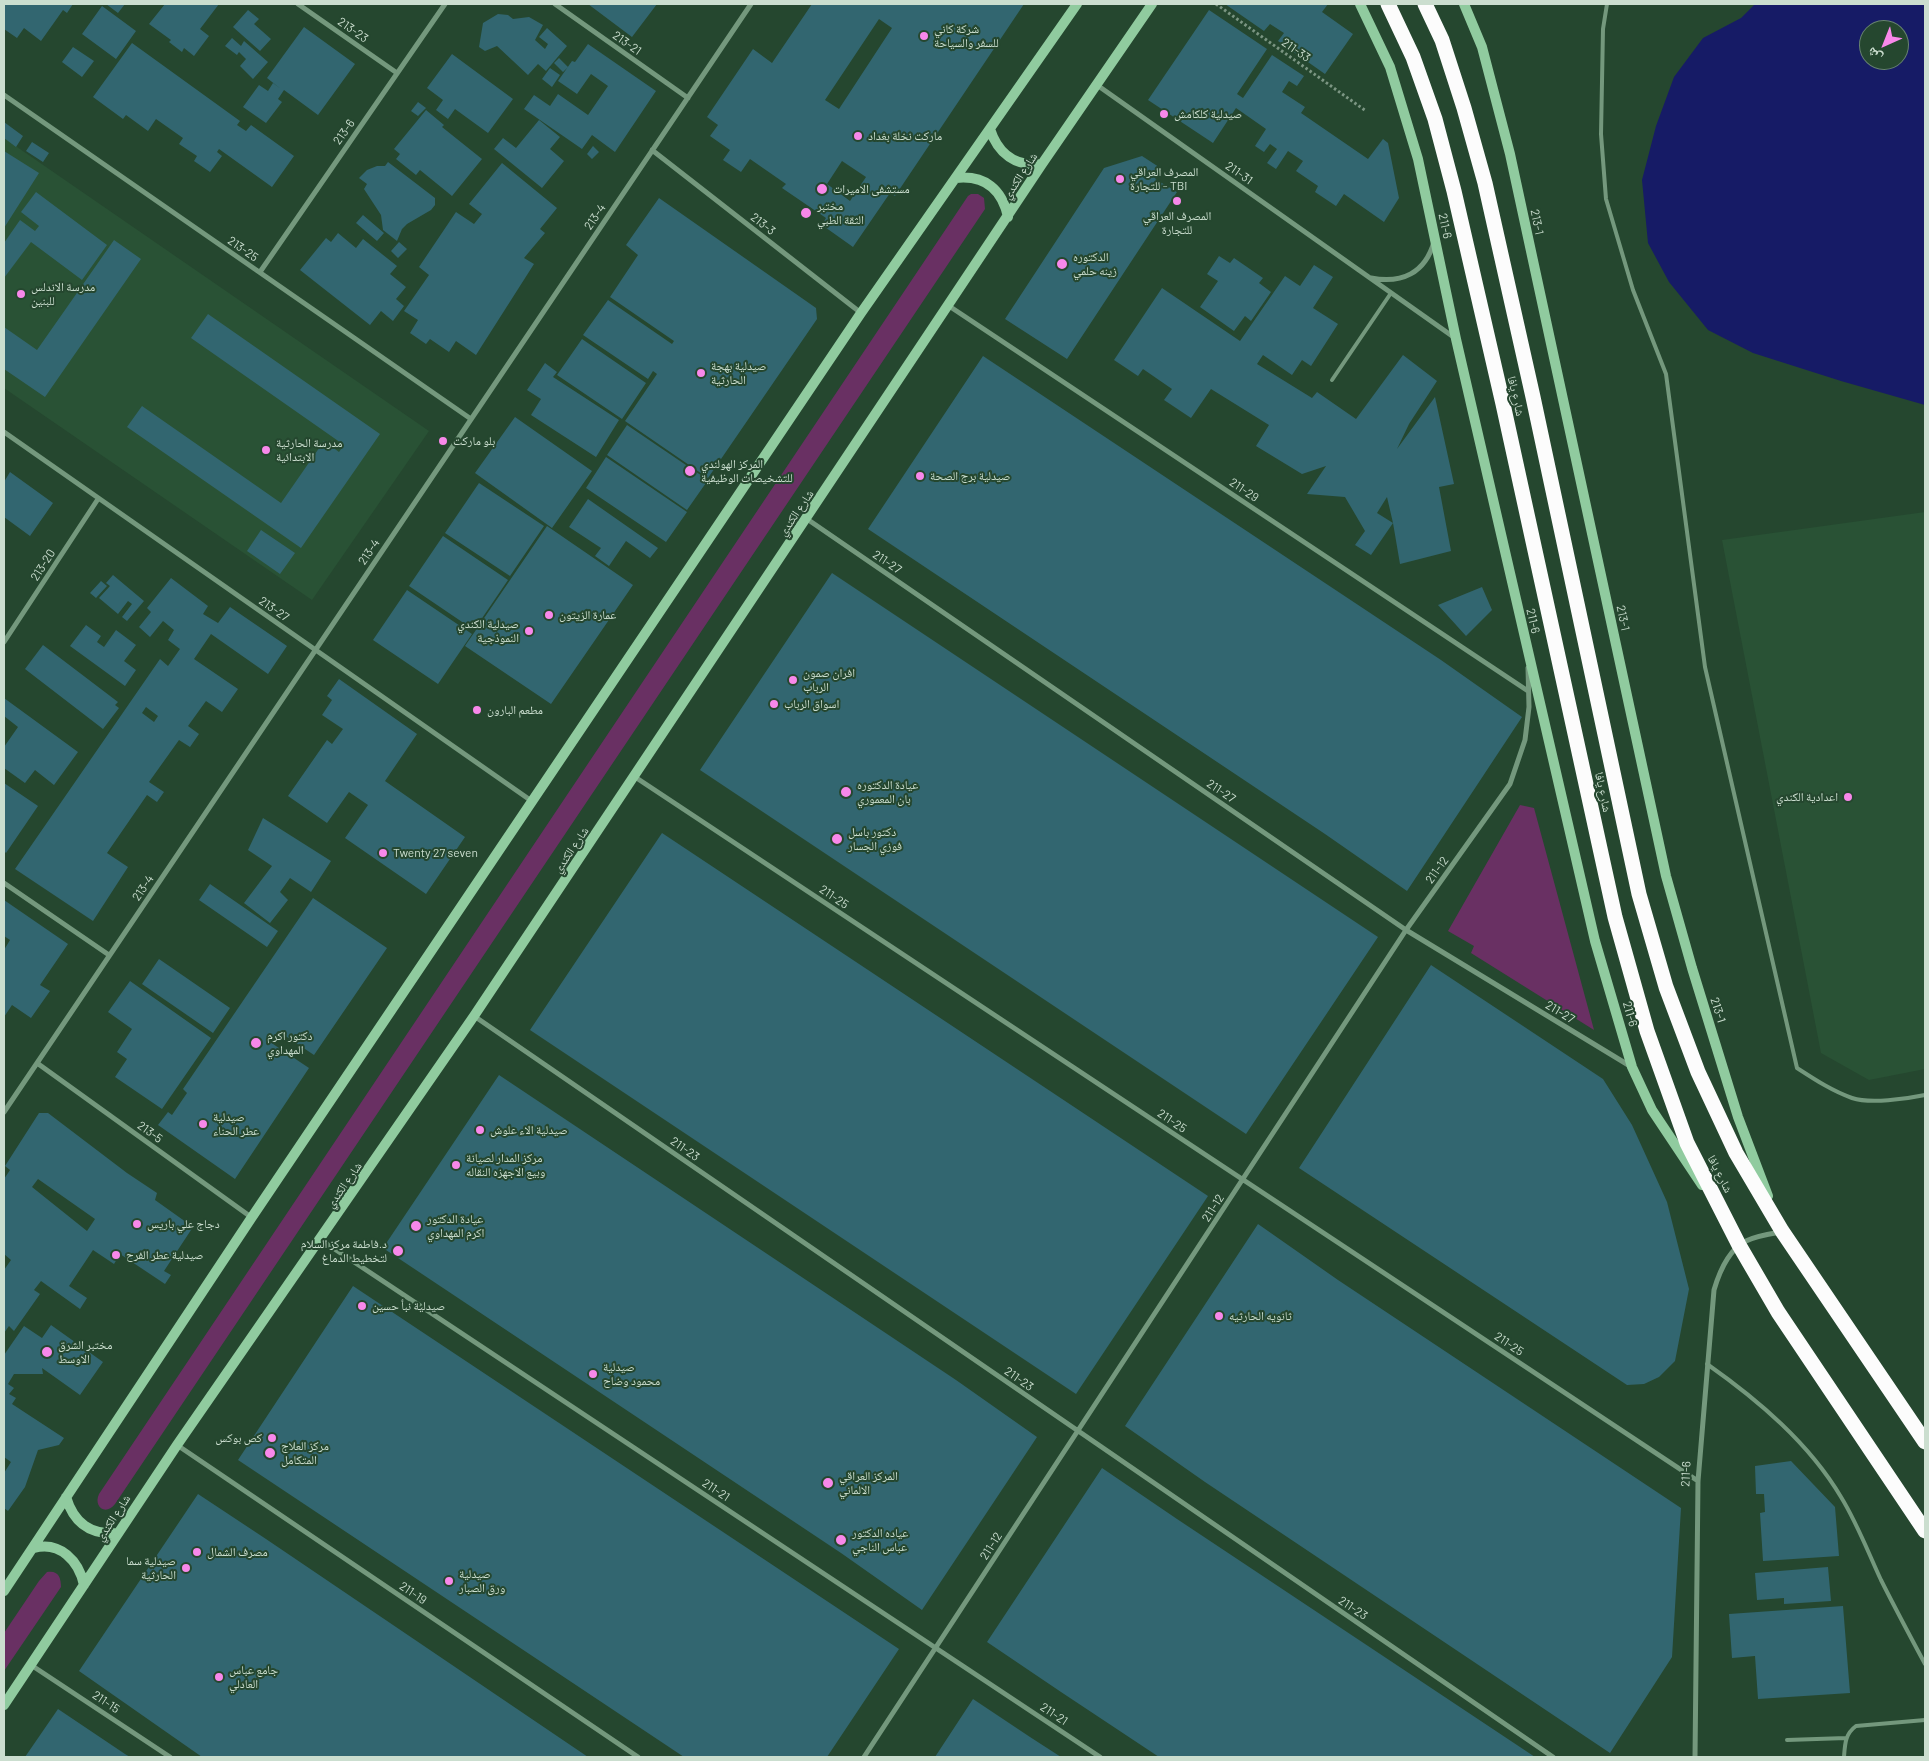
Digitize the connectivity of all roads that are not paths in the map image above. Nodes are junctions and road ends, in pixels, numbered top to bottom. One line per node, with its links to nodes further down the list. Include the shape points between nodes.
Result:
1 (298, 4): 12 (street, 213-23)
2 (445, 4): 12 (street, 213-6)
3 (555, 4): 15 (street, 213-21)
4 (751, 4): 15 (street, 213-4)
5 (1077, 4): 16 (street)
6 (1152, 4): 13 (street, شارع الكندي)
7 (1360, 4): 21 (street, 211-6, via 1390,67 1418,160)
8 (1388, 4): 49 (highway, شارع يافا, via 1413,57 1435,119 1454,191 1615,918 1647,1031 1687,1143)
9 (1425, 4): 50 (highway, شارع يافا, via 1442,40 1485,183 1639,894 1666,987 1698,1072 1736,1153)
10 (1464, 4): 50 (street, 213-1, via 1482,47 1510,154 1666,876 1738,1117)
11 (1607, 4): 45 (lane, via 1603,28 1601,134 1606,199 1633,290 1666,374 1705,667 1797,1068 1826,1087 1854,1098 1897,1100)
12 (397, 74): 22 (street, 213-6)
13 (1097, 84): 18 (street, شارع الكندي); 23 (street, 211-31)
14 (4, 95): 22 (street, 213-25)
15 (688, 98): 17 (street, 213-4)
16 (990, 129): 18 (street, via 993,140 1008,158 1031,165); 19 (street)
17 (652, 150): 26 (street, 213-3); 29 (street, 213-4)
18 (1042, 164): 20 (street, شارع الكندي)
19 (956, 178): 20 (street, via 977,178 986,183 1002,197); 26 (street)
20 (1008, 217): 25 (street, شارع الكندي)
21 (1434, 239): 23 (street, via 1430,253 1412,274 1398,279); 27 (street, 211-6)
22 (260, 272): 29 (street, 213-25)
23 (1370, 278): 24 (street, 211-31)
24 (1391, 293): 27 (street, 211-31); 28 (lane)
25 (949, 306): 32 (street, شارع الكندي); 36 (street, 211-29)
26 (861, 314): 38 (street)
27 (1456, 338): 35 (street, 211-6)
28 (1332, 380)
29 (471, 419): 34 (street, 213-4)
30 (4, 432): 31 (street, 213-27)
31 (98, 498): 33 (street, 213-20); 34 (street, 213-27)
32 (807, 518): 37 (street, شارع الكندي); 40 (street, 211-27)
33 (4, 642)
34 (315, 650): 38 (street, 213-27); 41 (street, 213-4)
35 (1527, 653): 36 (street, 211-12); 44 (street, 211-6, via 1595,941)
36 (1528, 691): 40 (street, 211-12, via 1525,740 1510,784)
37 (635, 776): 42 (street, شارع الكندي); 47 (street, 211-25)
38 (533, 802): 48 (street)
39 (4, 883): 41 (street)
40 (1406, 930): 44 (street, 211-27); 47 (street, 211-12)
41 (109, 955): 43 (street, 213-4)
42 (474, 1016): 51 (street, شارع الكندي); 54 (street, 211-23)
43 (37, 1063): 46 (street, 213-4); 48 (street, 213-5)
44 (1632, 1067): 49 (street, 211-6, via 1652,1110)
45 (1925, 1095)
46 (4, 1112)
47 (1243, 1180): 54 (street, 211-12); 57 (street, 211-25)
48 (252, 1217): 58 (street)
49 (1728, 1225): 52 (highway, شارع يافا)
50 (1782, 1232): 52 (street); 55 (highway, شارع يافا)
51 (321, 1240): 56 (street, شارع الكندي); 64 (street, 211-21)
52 (1739, 1245): 53 (street, 211-6, via 1720,1269 1714,1290); 59 (highway, شارع يافا, via 1784,1320)
53 (1707, 1364): 57 (street, 211-6); 66 (lane, via 1776,1418 1825,1472 1855,1522)
54 (1078, 1431): 64 (street, 211-12); 75 (street, 211-23)
55 (1925, 1442)
56 (177, 1445): 60 (street, شارع الكندي); 72 (street, 211-19)
57 (1698, 1482): 76 (street, 211-6)
58 (66, 1497): 60 (street, via 69,1509 85,1526 107,1534); 61 (street)
59 (1925, 1531)
60 (118, 1533): 62 (street, شارع الكندي)
61 (34, 1548): 62 (street, via 43,1545 53,1547 71,1558 82,1575); 63 (street)
62 (84, 1585): 65 (street, شارع الكندي)
63 (4, 1592)
64 (936, 1648): 73 (street, 211-12); 74 (street, 211-21)
65 (30, 1664): 67 (street, شارع الكندي); 71 (street, 211-15)
66 (1925, 1664)
67 (4, 1705)
68 (1925, 1720): 69 (lane, via 1861,1724)
69 (1846, 1738): 70 (lane); 77 (lane)
70 (1787, 1740)
71 (170, 1757)
72 (638, 1757)
73 (864, 1757)
74 (1100, 1757)
75 (1553, 1757)
76 (1695, 1757)
77 (1844, 1757)

